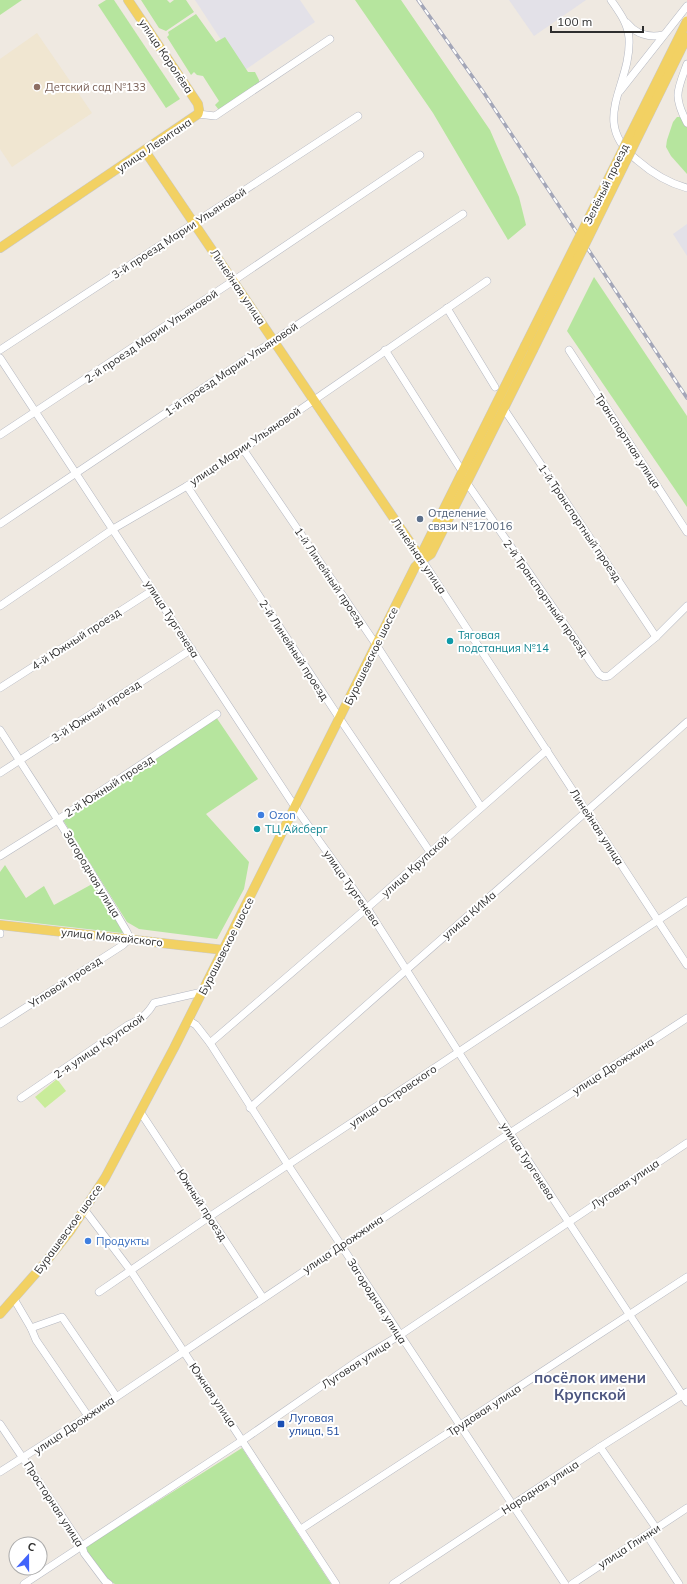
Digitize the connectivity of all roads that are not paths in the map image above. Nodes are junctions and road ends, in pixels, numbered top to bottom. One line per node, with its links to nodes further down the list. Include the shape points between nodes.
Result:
1 (128, 0): 11 (main road, улица Королёва, via 198,104)
2 (611, 0): 4 (street)
3 (687, 6): 6 (street)
4 (624, 18): 6 (street, via 630,27 642,34); 10 (street, via 629,46)
5 (687, 21): 24 (main road, Зелёный проезд, bridge)
6 (662, 35): 10 (street)
7 (687, 38): 24 (main road, Зелёный проезд, bridge)
8 (330, 39): 11 (street, улица Левитана, via 215,116)
9 (687, 64): 13 (street, via 677,97)
10 (618, 93): 16 (street, via 613,120 622,146 652,172 669,182)
11 (198, 114): 14 (main road, улица Левитана)
12 (358, 116): 18 (street, 3-й проезд Марии Ульяновой)
13 (687, 123)
14 (144, 151): 18 (main road, Линейная улица); 19 (main road, улица Левитана)
15 (420, 155): 20 (street, 2-й проезд Марии Ульяновой)
16 (687, 188)
17 (463, 214): 23 (street, 1-й проезд Марии Ульяновой)
18 (194, 223): 20 (main road, Линейная улица); 25 (street, 3-й проезд Марии Ульяновой)
19 (0, 248)
20 (233, 281): 23 (main road, Линейная улица); 32 (street, 2-й проезд Марии Ульяновой)
21 (487, 281): 22 (street, улица Марии Ульяновой)
22 (447, 308): 26 (street, улица Марии Ульяновой); 29 (street)
23 (274, 340): 30 (main road, Линейная улица); 36 (street, 1-й проезд Марии Ульяновой)
24 (529, 348): 31 (main road, Бурашевское шоссе); 35 (main road, Бурашевское шоссе)
25 (0, 350)
26 (385, 350): 30 (street, улица Марии Ульяновой); 35 (street)
27 (569, 350): 41 (street, Транспортная улица)
28 (0, 358): 32 (street, улица Тургенева)
29 (495, 387)
30 (314, 400): 34 (street, улица Марии Ульяновой); 42 (main road, Линейная улица)
31 (504, 410): 37 (main road, Бурашевское шоссе); 46 (street, 1-й Транспортный проезд)
32 (36, 412): 33 (street, 2-й проезд Марии Ульяновой); 36 (street, улица Тургенева)
33 (0, 435)
34 (243, 449): 38 (street, улица Марии Ульяновой); 47 (street, 1-й Линейный проезд)
35 (463, 470): 42 (main road, Бурашевское шоссе, via 423,550)
36 (76, 473): 39 (street, 1-й проезд Марии Ульяновой); 40 (street, улица Тургенева)
37 (466, 484): 42 (main road, Бурашевское шоссе, via 431,554); 46 (street, 2-й Транспортный проезд, via 599,674 609,676)
38 (187, 486): 40 (street, улица Марии Ульяновой); 51 (street, 2-й Линейный проезд)
39 (0, 524)
40 (113, 529): 43 (street, улица Тургенева); 44 (street, улица Марии Ульяновой)
41 (687, 532)
42 (422, 560): 47 (main road, Бурашевское шоссе, via 415,568); 54 (street, Линейная улица)
43 (153, 590): 48 (street, улица Тургенева); 49 (street, 4-й Южный проезд)
44 (0, 606)
45 (687, 606): 46 (street)
46 (656, 636)
47 (377, 646): 51 (main road, Бурашевское шоссе); 58 (street, 1-й Линейный проезд)
48 (192, 649): 55 (street, 3-й Южный проезд); 57 (street, улица Тургенева)
49 (0, 688)
50 (218, 714): 60 (street, 2-й Южный проезд)
51 (340, 719): 57 (main road, Бурашевское шоссе); 61 (street, 2-й Линейный проезд)
52 (687, 722): 59 (street, улица КИМа)
53 (0, 730): 55 (street, Загородная улица)
54 (546, 750): 58 (street, улица Крупской); 59 (street, Линейная улица)
55 (20, 761): 56 (street, 3-й Южный проезд); 60 (street, Загородная улица)
56 (0, 773)
57 (295, 807): 64 (street, улица Тургенева); 68 (main road, Бурашевское шоссе)
58 (481, 807): 61 (street, улица Крупской)
59 (587, 812): 65 (street, Линейная улица); 70 (street, улица КИМа)
60 (59, 819): 62 (street, 2-й Южный проезд); 67 (street, Загородная улица)
61 (430, 852): 64 (street, улица Крупской)
62 (0, 856)
63 (687, 901): 65 (street, улица Островского)
64 (367, 908): 70 (street, улица Тургенева); 75 (street, улица Крупской)
65 (658, 920): 69 (street, Линейная улица); 76 (street, улица Островского)
66 (0, 925): 67 (main road, улица Можайского)
67 (130, 938): 68 (main road, улица Можайского); 74 (street, Угловой проезд)
68 (224, 950): 71 (main road, Бурашевское шоссе)
69 (687, 965)
70 (406, 969): 76 (street, улица Тургенева); 78 (street, улица КИМа)
71 (202, 992): 73 (main road, Бурашевское шоссе); 77 (street, 2-я улица Крупской, via 154,1004 140,1020 128,1025)
72 (687, 1018): 80 (street, улица Дрожжина)
73 (188, 1020): 75 (street, Загородная улица, via 196,1025); 79 (main road, Бурашевское шоссе)
74 (0, 1024)
75 (210, 1043): 78 (street, Загородная улица)
76 (458, 1052): 80 (street, улица Тургенева); 82 (street, улица Островского)
77 (21, 1098)
78 (250, 1108): 82 (street, Загородная улица)
79 (141, 1113): 83 (main road, Бурашевское шоссе, via 105,1178); 84 (street, Южный проезд)
80 (510, 1133): 85 (street, улица Тургенева); 86 (street, улица Дрожжина)
81 (687, 1143): 85 (street, Луговая улица)
82 (288, 1165): 84 (street, улица Островского); 86 (street, Загородная улица)
83 (84, 1209): 87 (street, Южная улица); 91 (main road, Бурашевское шоссе, via 49,1258)
84 (209, 1217): 87 (street, улица Островского); 90 (street, Южный проезд)
85 (568, 1223): 93 (street, улица Тургенева); 95 (street, Луговая улица)
86 (341, 1246): 90 (street, улица Дрожжина); 95 (street, Загородная улица)
87 (131, 1271): 89 (street, улица Островского); 96 (street, Южная улица)
88 (687, 1277): 93 (street, Трудовая улица)
89 (99, 1292)
90 (262, 1298): 96 (street, улица Дрожжина)
91 (14, 1299): 92 (main road, Бурашевское шоссе); 94 (street)
92 (0, 1314)
93 (630, 1316): 97 (street, улица Тургенева); 102 (street, Трудовая улица)
94 (31, 1328): 98 (street, via 62,1316); 100 (street, via 36,1340)
95 (400, 1335): 102 (street, Загородная улица); 103 (street, Луговая улица, via 359,1360)
96 (184, 1352): 98 (street, улица Дрожжина); 103 (street, Южная улица)
97 (685, 1394): 99 (street, улица Тургенева); 104 (street, Народная улица)
98 (116, 1396): 100 (street, улица Дрожжина)
99 (687, 1402)
100 (88, 1416): 105 (street, улица Дрожжина)
101 (0, 1424): 105 (street, Просторная улица)
102 (460, 1425): 107 (street, Загородная улица); 110 (street, Трудовая улица)
103 (243, 1440): 110 (street, Южная улица); 112 (street, Луговая улица)
104 (600, 1447): 107 (street, Народная улица); 109 (street)
105 (24, 1458): 106 (street, улица Дрожжина); 112 (street, Просторная улица)
106 (0, 1472)
107 (513, 1505): 116 (street, Народная улица); 117 (street, Загородная улица)
108 (687, 1508): 109 (street, улица Глинки)
109 (656, 1528): 111 (street, улица Глинки)
110 (301, 1529): 115 (street, Южная улица)
111 (647, 1535): 118 (street, улица Глинки); 119 (street)
112 (82, 1546): 113 (street, Луговая улица); 114 (street, Просторная улица, via 84,1553)
113 (24, 1584)
114 (109, 1584)
115 (336, 1584)
116 (393, 1584)
117 (565, 1584)
118 (572, 1584)
119 (679, 1584)

